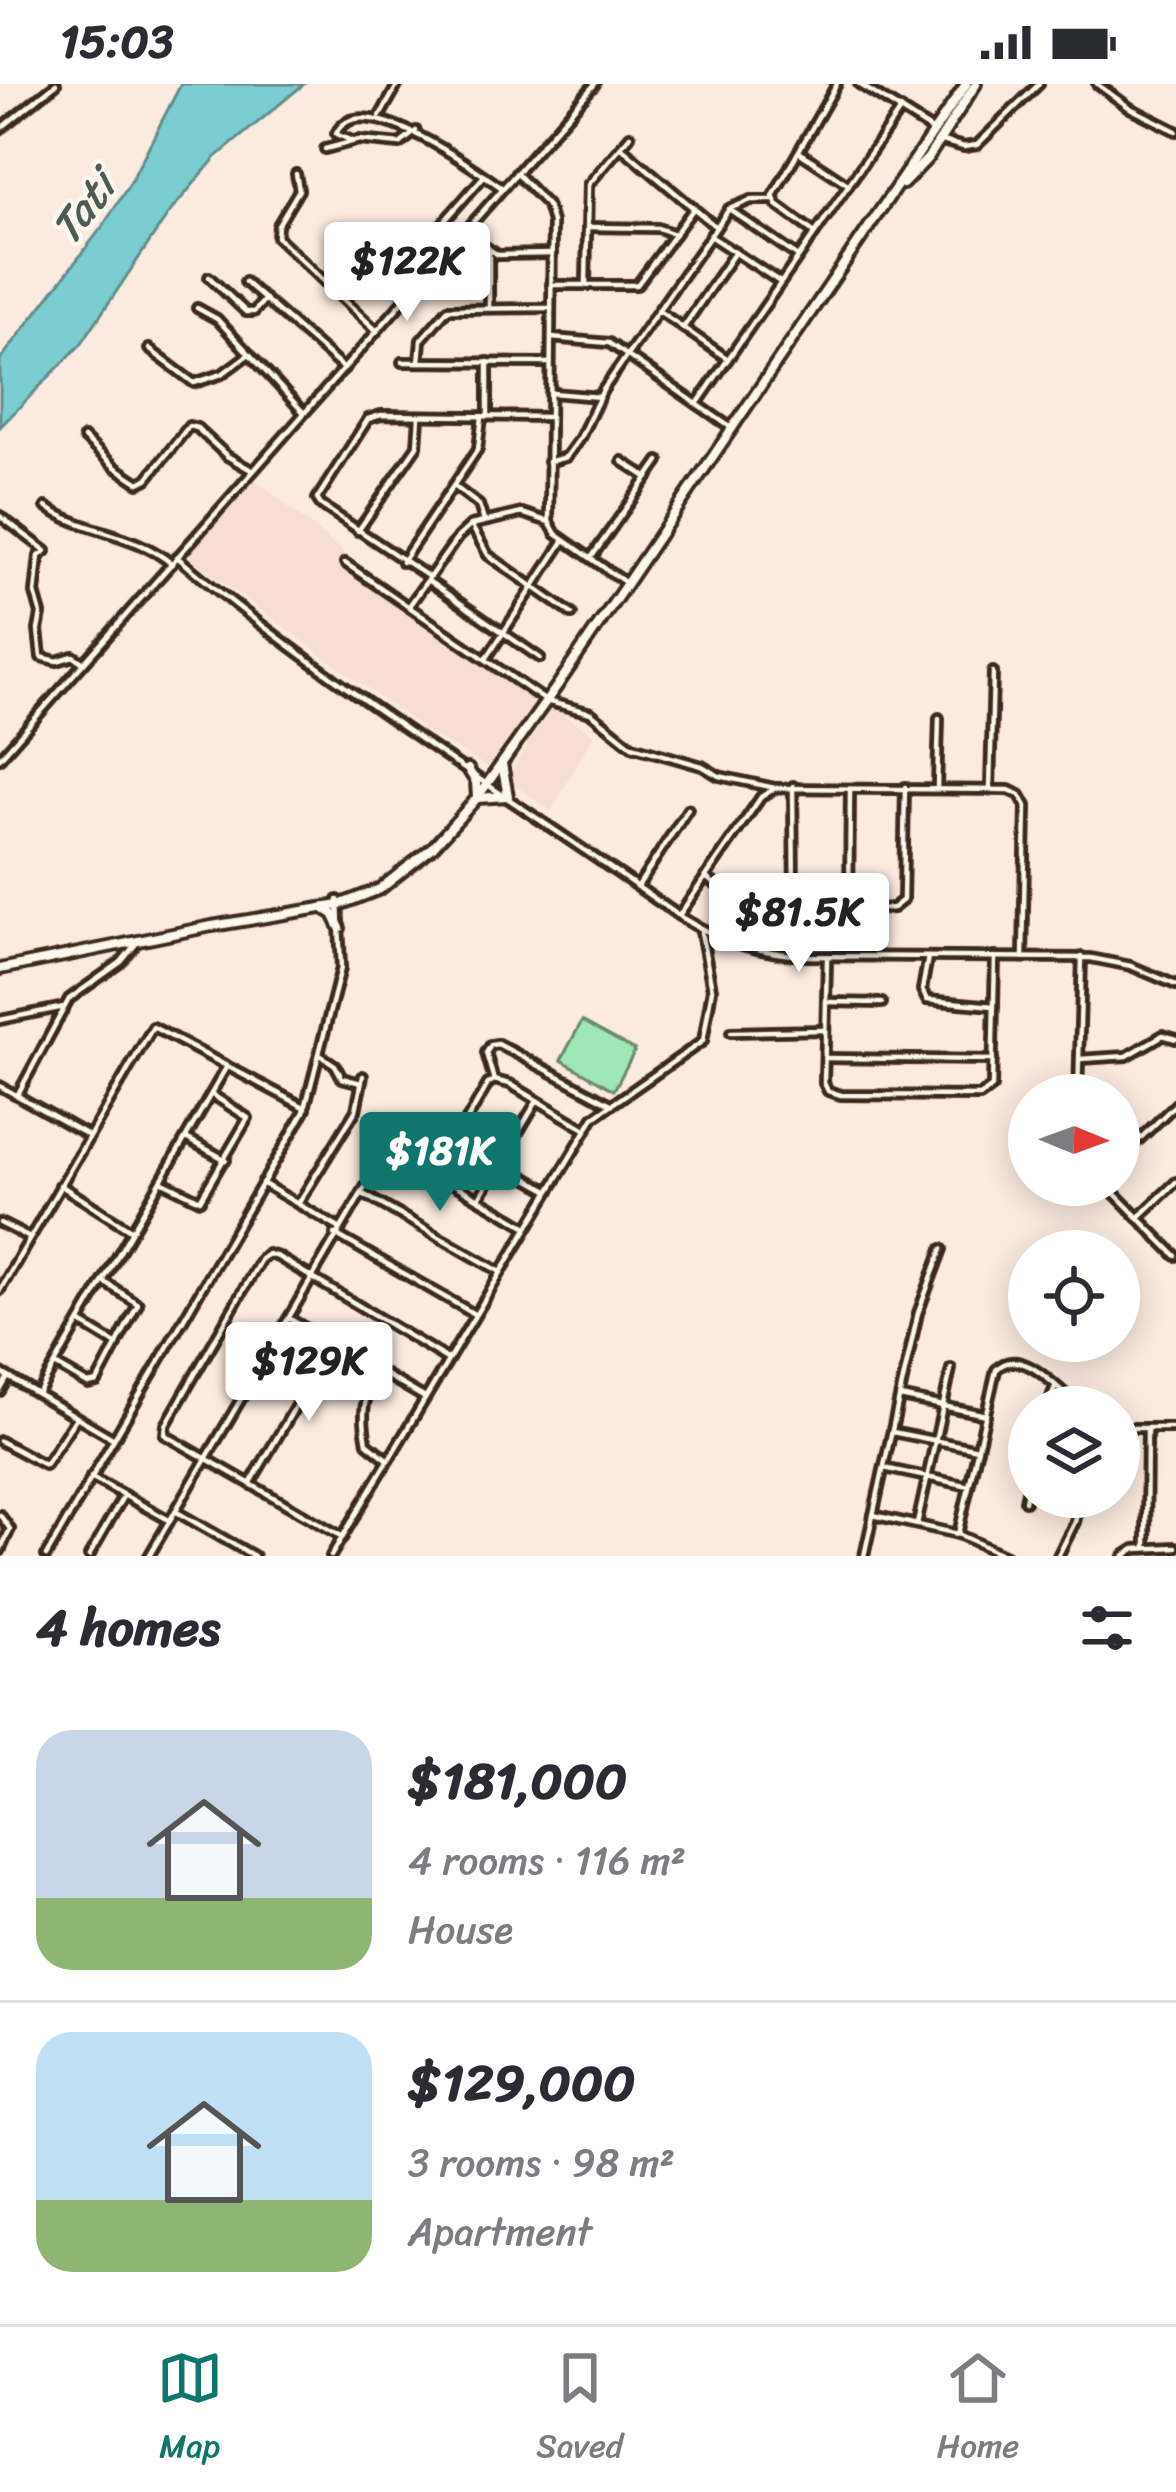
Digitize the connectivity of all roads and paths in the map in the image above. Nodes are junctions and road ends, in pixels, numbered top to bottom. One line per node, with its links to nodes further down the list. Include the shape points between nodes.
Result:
1 (56, 84): 12 (street)
2 (398, 84): 11 (street)
3 (837, 84): 20 (street)
4 (859, 84): 10 (street)
5 (966, 84): 16 (street)
6 (976, 84): 16 (street)
7 (1039, 84): 16 (street, via 977,145)
8 (1097, 84): 13 (street)
9 (590, 86): 21 (street)
10 (901, 109): 16 (street); 24 (street)
11 (380, 116): 14 (street); 17 (street, via 342,124 336,134)
12 (0, 128)
13 (1176, 130)
14 (416, 131): 17 (street, via 400,144); 23 (street)
15 (629, 136): 18 (street)
16 (938, 136): 69 (street)
17 (352, 142): 19 (street)
18 (620, 147): 27 (street); 29 (street, via 588,185)
19 (325, 149)
20 (799, 152): 24 (street); 26 (street)
21 (516, 173): 25 (street); 38 (street, via 547,205)
22 (296, 174): 51 (street, via 299,190 277,237)
23 (484, 176): 25 (street); 31 (street)
24 (849, 185): 32 (street)
25 (502, 188): 51 (street)
26 (774, 200): 28 (street); 32 (street)
27 (694, 208): 30 (street); 33 (street)
28 (729, 209): 30 (street); 39 (street)
29 (587, 227): 33 (street); 44 (street)
30 (716, 227): 34 (street)
31 (434, 233)
32 (815, 233): 39 (street)
33 (675, 234): 44 (street, via 637,284)
34 (710, 236): 37 (street); 49 (street)
35 (474, 239): 36 (street)
36 (489, 250): 38 (street); 46 (street)
37 (735, 252): 42 (street); 50 (street)
38 (552, 254): 43 (street)
39 (797, 256): 42 (street)
40 (209, 278): 45 (street, via 246,312)
41 (245, 282): 45 (street)
42 (782, 283): 56 (street)
43 (551, 285): 44 (street); 48 (street)
44 (586, 286)
45 (265, 299): 61 (street)
46 (489, 307): 48 (street); 58 (street, via 448,309 421,340)
47 (197, 308): 54 (street)
48 (551, 308): 52 (street)
49 (658, 310): 50 (street); 55 (street)
50 (683, 328): 56 (street)
51 (377, 331): 61 (street)
52 (550, 338): 55 (street, via 603,340); 60 (street)
53 (149, 349): 54 (street, via 194,383)
54 (249, 354): 65 (street)
55 (627, 355): 63 (street); 64 (street)
56 (728, 359): 64 (street)
57 (402, 362): 58 (street)
58 (418, 362): 59 (street)
59 (488, 362): 60 (street); 67 (street)
60 (550, 363): 62 (street)
61 (344, 368): 65 (street)
62 (550, 393): 63 (street); 68 (street)
63 (600, 398): 73 (street, via 571,451)
64 (698, 404): 69 (street)
65 (304, 413): 74 (street)
66 (419, 416): 67 (street); 82 (street, via 417,446); 82 (street, via 371,417 318,491 321,506)
67 (485, 417): 68 (street); 76 (street, via 478,449)
68 (549, 417): 73 (street)
69 (734, 429): 89 (street)
70 (84, 437): 74 (street, via 139,483 189,426)
71 (622, 461): 75 (street)
72 (659, 461): 75 (street)
73 (548, 462): 80 (street)
74 (253, 471): 85 (street)
75 (648, 478): 84 (street)
76 (454, 486): 79 (street); 86 (street)
77 (46, 507): 85 (street)
78 (0, 516): 96 (street, via 46,551 34,580 41,657)
79 (484, 521): 80 (street, via 522,512); 81 (street)
80 (549, 522): 83 (street)
81 (471, 525): 88 (street); 90 (street, via 488,555)
82 (358, 531): 86 (street)
83 (564, 540): 84 (street); 90 (street)
84 (591, 558): 89 (street)
85 (175, 560): 96 (street); 102 (street)
86 (402, 562): 88 (street)
87 (345, 563): 91 (street)
88 (428, 578): 91 (street); 93 (street)
89 (627, 584): 98 (street)
90 (534, 587): 92 (street); 93 (street)
91 (409, 606): 95 (street)
92 (572, 614)
93 (503, 632): 94 (street); 95 (street)
94 (540, 658)
95 (486, 659): 98 (street)
96 (84, 663): 100 (street)
97 (993, 672): 109 (street)
98 (546, 701): 101 (street); 106 (street, via 591,713 640,750)
99 (939, 718): 108 (street)
100 (0, 758)
101 (500, 766): 102 (street); 103 (street); 110 (street)
102 (468, 769): 103 (street); 111 (street)
103 (489, 783): 110 (street); 111 (street)
104 (793, 786): 105 (street); 106 (street); 117 (street, via 794,900)
105 (850, 787): 107 (street); 117 (street)
106 (775, 788): 113 (street, via 761,796)
107 (905, 788): 108 (street); 117 (street, via 903,900 893,908)
108 (937, 788): 109 (street)
109 (990, 790): 127 (street, via 1013,791 1026,806)
110 (508, 796): 111 (street); 114 (street)
111 (477, 798): 115 (street, via 394,878)
112 (688, 809): 114 (street)
113 (705, 878): 119 (street); 120 (street, via 746,905)
114 (638, 886): 119 (street)
115 (339, 903): 116 (street); 118 (street); 121 (street)
116 (323, 908): 118 (street); 121 (street)
117 (849, 910)
118 (273, 916): 123 (street)
119 (679, 916): 122 (street)
120 (747, 919)
121 (340, 928): 139 (street, via 340,968)
122 (699, 928): 124 (street, via 747,948); 152 (street, via 712,974 704,1040)
123 (139, 940): 129 (street); 134 (street)
124 (827, 956): 125 (street); 131 (street)
125 (928, 956): 126 (street); 133 (street, via 927,1000)
126 (995, 957): 127 (street); 133 (street)
127 (1023, 957): 128 (street)
128 (1082, 957): 130 (street); 141 (street)
129 (0, 969)
130 (1176, 985)
131 (826, 1002): 132 (street); 136 (street)
132 (882, 1004)
133 (994, 1006): 142 (street)
134 (64, 1007): 135 (street); 149 (street)
135 (0, 1020)
136 (825, 1030): 137 (street); 140 (street)
137 (730, 1032)
138 (1176, 1039): 141 (street, via 1163,1035 1117,1058)
139 (320, 1055): 148 (street); 154 (street)
140 (825, 1058): 142 (street); 142 (street, via 829,1091 862,1095 986,1095)
141 (1078, 1059): 144 (street)
142 (993, 1060)
143 (227, 1066): 150 (street); 154 (street); 156 (street, via 153,1027)
144 (1078, 1074)
145 (363, 1076): 148 (street)
146 (494, 1080): 151 (street); 152 (street, via 486,1053 498,1044); 161 (street)
147 (0, 1086): 149 (street)
148 (362, 1088): 169 (street)
149 (18, 1094): 156 (street)
150 (211, 1094): 157 (street); 159 (street, via 248,1119)
151 (537, 1101): 155 (street); 160 (street)
152 (611, 1104): 155 (street)
153 (1176, 1105): 158 (street)
154 (306, 1108): 164 (street)
155 (585, 1130): 166 (street)
156 (89, 1136): 165 (street)
157 (186, 1138): 159 (street); 162 (street)
158 (1140, 1139)
159 (226, 1160): 162 (street, via 201,1199)
160 (500, 1164): 166 (street); 168 (street)
161 (436, 1173): 167 (street, via 389,1152); 168 (street)
162 (161, 1181): 174 (street)
163 (1176, 1182): 171 (street)
164 (262, 1183): 169 (street); 206 (street)
165 (60, 1185): 174 (street); 176 (street)
166 (548, 1190): 173 (street)
167 (361, 1192): 175 (street); 179 (street)
168 (479, 1198): 173 (street)
169 (298, 1204): 175 (street)
170 (1126, 1206): 171 (street)
171 (1138, 1218): 178 (street)
172 (0, 1223): 176 (street)
173 (526, 1227): 179 (street)
174 (131, 1231): 181 (street)
175 (337, 1231): 180 (street); 183 (street)
176 (30, 1238): 182 (street)
177 (942, 1249): 197 (street)
178 (1176, 1256)
179 (499, 1271): 183 (street)
180 (310, 1277): 184 (street); 188 (street); 210 (street, via 275,1256 261,1259 165,1429 168,1439)
181 (103, 1280): 185 (street); 187 (street, via 138,1303)
182 (0, 1290)
183 (473, 1314): 188 (street)
184 (287, 1318): 186 (street); 210 (street)
185 (79, 1322): 187 (street); 189 (street)
186 (332, 1344): 191 (street); 215 (street)
187 (117, 1345): 189 (street, via 95,1384)
188 (447, 1359): 198 (street)
189 (55, 1365): 196 (street)
190 (951, 1369): 199 (street)
191 (379, 1371): 198 (street); 211 (street, via 362,1411 367,1442)
192 (0, 1372): 193 (street)
193 (8, 1377): 195 (street); 196 (street)
194 (1052, 1386): 200 (street, via 1027,1364 1003,1363)
195 (0, 1391)
196 (38, 1394): 201 (street)
197 (900, 1397): 199 (street); 205 (street)
198 (425, 1398): 211 (street)
199 (941, 1406): 200 (street); 207 (street)
200 (986, 1415): 209 (street)
201 (77, 1418): 206 (street); 208 (street, via 47,1464)
202 (1140, 1428): 203 (street)
203 (1147, 1428): 204 (street); 226 (street)
204 (1176, 1428)
205 (892, 1432): 207 (street); 212 (street)
206 (114, 1439): 214 (street)
207 (934, 1440): 209 (street); 213 (street)
208 (0, 1441)
209 (978, 1449): 216 (street)
210 (205, 1460): 215 (street); 218 (street)
211 (389, 1460): 225 (street)
212 (884, 1468): 213 (street); 220 (street)
213 (926, 1476): 216 (street); 223 (street)
214 (91, 1478): 217 (street); 229 (street)
215 (250, 1484): 225 (street)
216 (969, 1486): 224 (street)
217 (124, 1495): 222 (street); 230 (street)
218 (175, 1511): 222 (street); 232 (street)
219 (0, 1515): 228 (street, via 10,1531)
220 (873, 1515): 223 (street); 234 (street)
221 (1076, 1518): 236 (street)
222 (169, 1520): 231 (street)
223 (917, 1524): 224 (street)
224 (958, 1534): 235 (street)
225 (343, 1537): 233 (street)
226 (1147, 1547): 227 (street); 237 (street)
227 (1176, 1547)
228 (0, 1551)
229 (46, 1556)
230 (89, 1556)
231 (149, 1556)
232 (254, 1556)
233 (331, 1556)
234 (864, 1556)
235 (1006, 1556)
236 (1058, 1556)
237 (1124, 1556)

